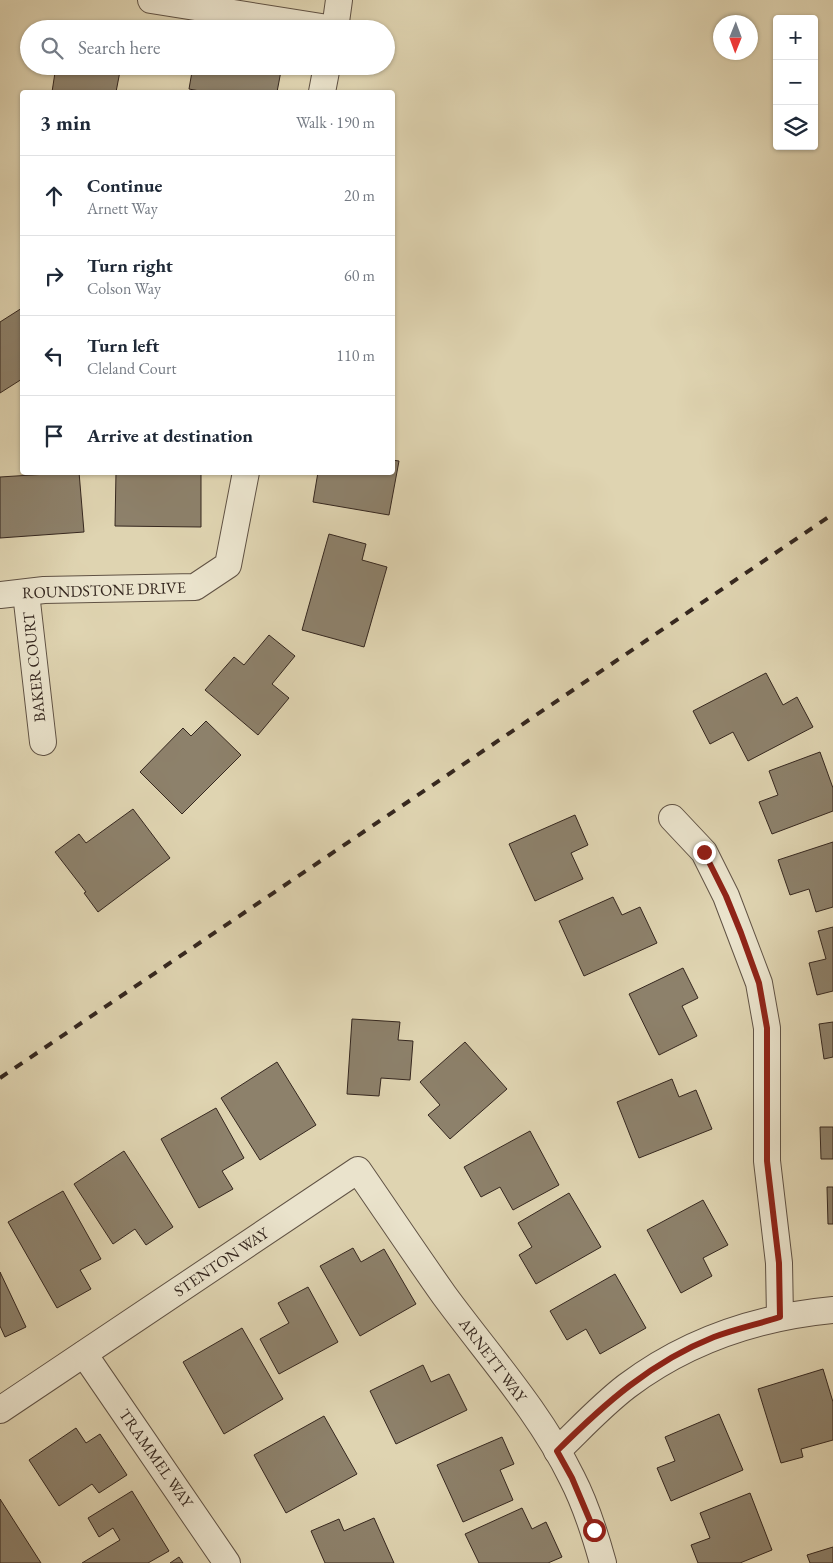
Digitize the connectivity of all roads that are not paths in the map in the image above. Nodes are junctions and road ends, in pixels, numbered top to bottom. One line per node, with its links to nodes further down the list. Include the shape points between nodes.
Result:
1 (151, 0): 3 (street)
2 (339, 0): 4 (street)
3 (277, 20)
4 (336, 20)
5 (325, 75): 6 (street)
6 (322, 90)
7 (245, 475): 8 (street, ROUNDSTONE DRIVE, via 228,565 195,586)
8 (26, 593): 9 (street, ROUNDSTONE DRIVE); 10 (street, BAKER COURT)
9 (0, 595)
10 (43, 742)
11 (672, 818): 14 (street, via 704,852 726,896 759,983 767,1028 767,1161 779,1263)
12 (358, 1170): 15 (street, STENTON WAY); 17 (street, ARNETT WAY)
13 (833, 1310): 14 (street)
14 (780, 1317): 17 (street, via 715,1337 655,1367 601,1407)
15 (84, 1354): 16 (street, STENTON WAY); 18 (street, TRAMMEL WAY)
16 (0, 1410)
17 (557, 1451): 19 (street, ARNETT WAY, via 594,1530)
18 (227, 1563)
19 (603, 1563)

